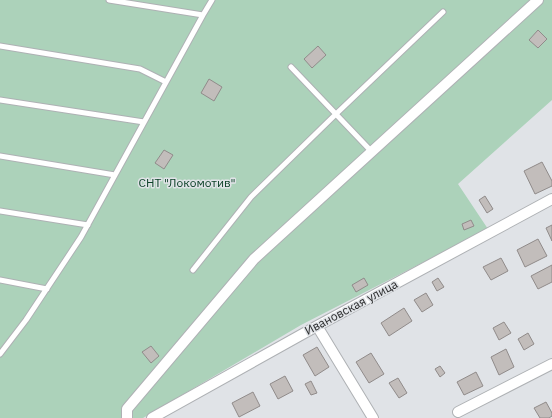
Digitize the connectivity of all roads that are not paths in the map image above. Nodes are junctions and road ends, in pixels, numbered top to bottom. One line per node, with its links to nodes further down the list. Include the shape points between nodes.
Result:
1 (109, 0): 5 (lane)
2 (212, 0): 5 (lane)
3 (538, 0): 12 (street)
4 (443, 12): 10 (lane)
5 (203, 15): 8 (lane)
6 (0, 46): 8 (lane, via 140,69)
7 (291, 67): 10 (lane)
8 (166, 82): 11 (lane)
9 (0, 100): 11 (lane)
10 (336, 114): 12 (lane); 18 (lane, via 251,197)
11 (144, 122): 14 (lane)
12 (372, 152): 25 (street, via 254,259 126,409)
13 (0, 156): 14 (lane)
14 (114, 176): 17 (lane)
15 (552, 199): 21 (street, Ивановская улица)
16 (0, 211): 17 (lane)
17 (88, 224): 20 (lane)
18 (193, 270)
19 (0, 280): 20 (lane)
20 (47, 289): 22 (lane)
21 (317, 326): 26 (street, Ивановская улица); 27 (street)
22 (0, 354)
23 (552, 364): 24 (street)
24 (458, 412)
25 (127, 418)
26 (152, 418)
27 (372, 418)

